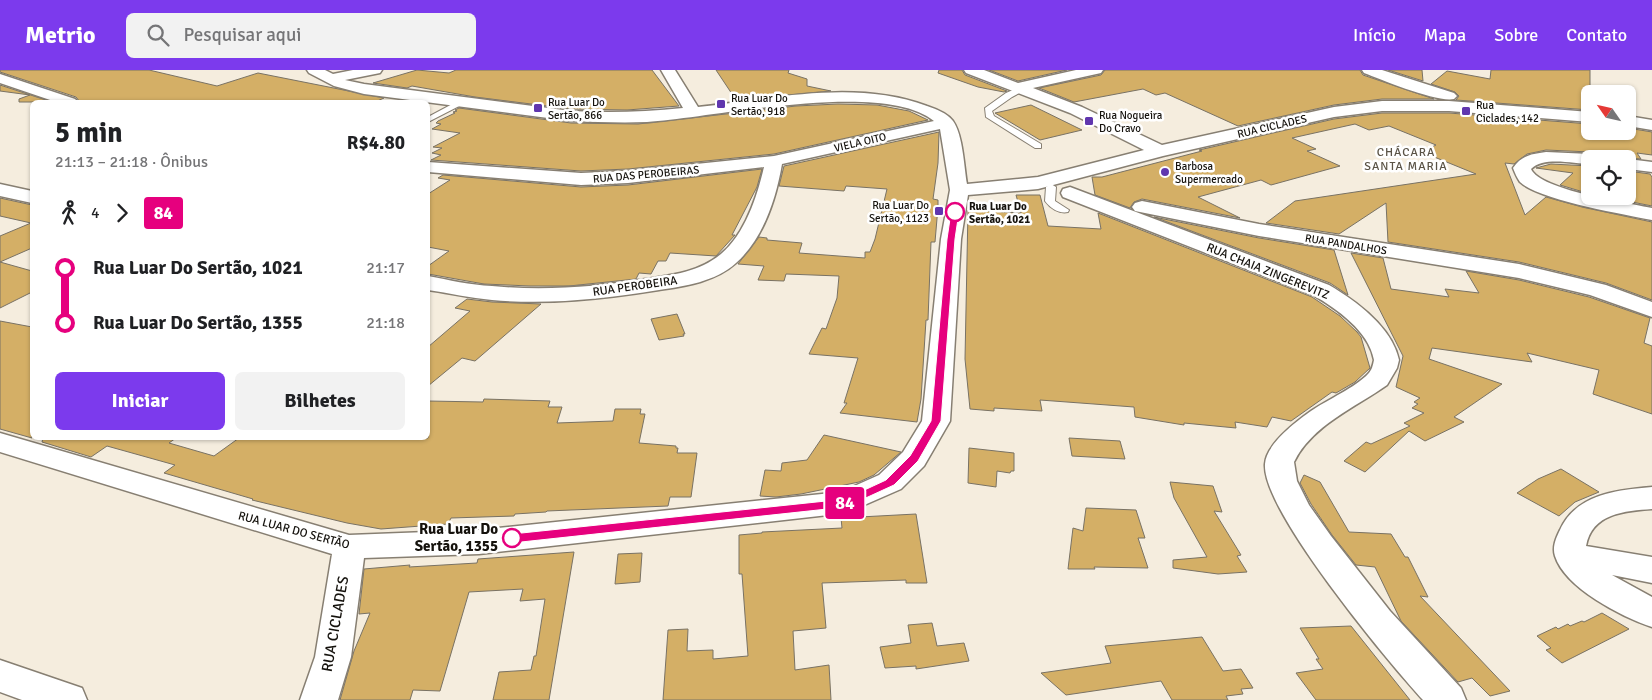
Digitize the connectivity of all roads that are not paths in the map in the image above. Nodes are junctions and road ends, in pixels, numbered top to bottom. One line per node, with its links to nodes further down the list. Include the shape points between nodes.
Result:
1 (314, 70): 8 (street)
2 (375, 70): 8 (street)
3 (668, 70): 13 (street)
4 (971, 70): 9 (street)
5 (1096, 70): 9 (street)
6 (1369, 70): 12 (street)
7 (0, 78): 10 (street)
8 (332, 79): 11 (street, via 364,89)
9 (1021, 88): 19 (lane, via 988,113); 20 (street, via 1076,110)
10 (64, 100)
11 (462, 103): 13 (street, via 604,118); 15 (lane)
12 (1487, 109): 14 (street, RUA CICLADES); 20 (street, RUA CICLADES, via 1382,106 1344,111)
13 (693, 112): 16 (street, via 837,96 872,97 911,105 935,114)
14 (1581, 116)
15 (430, 119)
16 (946, 123): 22 (street, VIELA OITO); 27 (street, RUA LUAR DO SERTÃO)
17 (1636, 123): 18 (street)
18 (1652, 125)
19 (1038, 146)
20 (1160, 152): 28 (street, RUA CICLADES)
21 (1581, 159): 30 (street, via 1546,157 1530,160 1522,168 1528,178 1546,188)
22 (774, 161): 24 (street, RUA DAS PEROBEIRAS, via 628,177 581,178); 33 (street, RUA PEROBEIRA, via 759,211 738,250 719,267 696,276 598,292 546,295 482,292)
23 (1636, 165): 25 (street)
24 (430, 167)
25 (1652, 167)
26 (0, 190): 29 (street)
27 (958, 190): 28 (street, RUA CICLADES); 37 (street, RUA LUAR DO SERTÃO, via 936,421 914,459 890,482 846,502 479,542)
28 (1056, 193): 34 (street, RUA PANDALHOS, via 1260,230 1518,271 1591,288); 44 (street, RUA CHAIA ZINGEREVITZ, via 1320,290 1344,304 1377,339 1386,358 1378,379 1295,437 1282,454 1277,472 1303,520 1366,610)
29 (30, 197)
30 (1581, 199)
31 (1610, 205): 32 (street)
32 (1652, 214)
33 (430, 282)
34 (1652, 310)
35 (0, 442): 37 (street, RUA LUAR DO SERTÃO)
36 (1652, 498): 38 (street, via 1616,502 1594,510 1573,534)
37 (349, 547): 43 (street, RUA CICLADES, via 333,656)
38 (1571, 555): 39 (street); 40 (street, via 1591,577)
39 (1652, 570)
40 (1652, 613)
41 (0, 676): 42 (street)
42 (68, 700)
43 (319, 700)
44 (1447, 700)

